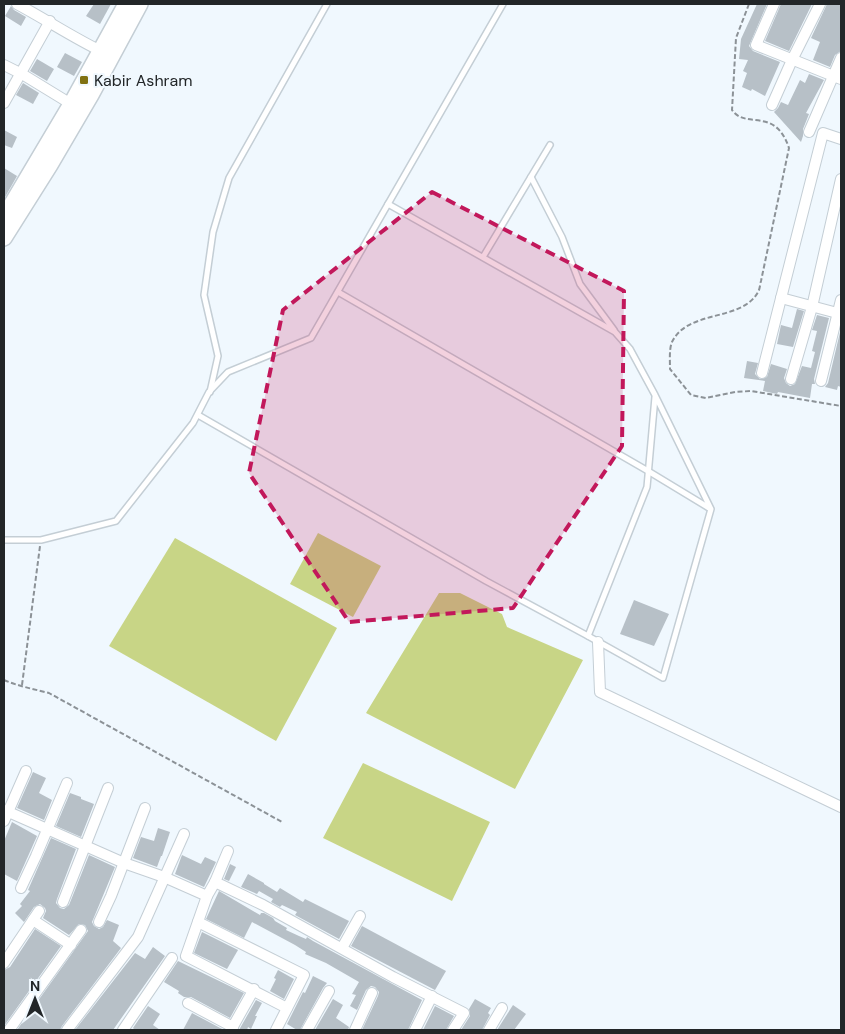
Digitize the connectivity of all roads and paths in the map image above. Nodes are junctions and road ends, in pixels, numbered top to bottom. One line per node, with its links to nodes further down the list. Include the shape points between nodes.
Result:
1 (126, 4): 10 (main road)
2 (140, 4): 10 (main road)
3 (327, 4): 37 (lane, via 226,187 213,232 204,295 218,356)
4 (503, 4): 24 (lane)
5 (749, 4): 39 (path, via 736,38 732,110 739,117 774,125 785,136 789,148 761,281 750,302 682,329 672,342 670,369 691,395 706,398 751,391)
6 (774, 4): 12 (street, via 756,45)
7 (820, 4): 12 (street)
8 (23, 5): 9 (street)
9 (50, 21): 10 (street, via 72,37); 14 (street)
10 (106, 53): 18 (main road)
11 (841, 58): 15 (street)
12 (792, 60): 15 (street); 17 (street)
13 (4, 65): 14 (street)
14 (22, 74): 16 (street); 18 (street)
15 (837, 77): 19 (street)
16 (4, 103)
17 (772, 105)
18 (76, 107): 25 (main road); 26 (main road, via 46,173)
19 (809, 132)
20 (841, 139): 29 (street, via 822,133)
21 (550, 145): 22 (lane)
22 (531, 177): 27 (lane); 33 (lane, via 562,237 580,284)
23 (841, 179): 31 (street)
24 (388, 204): 27 (lane); 28 (lane)
25 (4, 217)
26 (4, 238)
27 (483, 258): 33 (lane)
28 (338, 292): 37 (lane, via 311,338 228,372); 41 (lane)
29 (781, 298): 31 (street); 34 (street)
30 (841, 300): 32 (street)
31 (812, 307): 32 (street); 35 (street)
32 (840, 314): 36 (street)
33 (615, 332): 38 (lane, via 630,349)
34 (762, 373)
35 (791, 379)
36 (821, 381)
37 (209, 392): 40 (lane)
38 (655, 395): 41 (lane); 42 (lane)
39 (841, 406)
40 (198, 414): 44 (lane, via 116,521); 45 (lane, via 486,581)
41 (648, 471): 42 (lane); 45 (lane, via 647,487)
42 (710, 509): 46 (lane, via 663,678)
43 (4, 540): 44 (lane)
44 (41, 540): 49 (path)
45 (588, 636): 46 (lane)
46 (598, 642): 54 (street, via 600,692)
47 (841, 679): 50 (path)
48 (4, 680): 49 (path, via 16,686)
49 (22, 685): 57 (path, via 49,693)
50 (841, 685)
51 (26, 771): 56 (street)
52 (67, 783): 58 (street)
53 (108, 788): 60 (street)
54 (841, 807)
55 (145, 808): 62 (street)
56 (5, 814): 58 (street)
57 (282, 822)
58 (47, 829): 60 (street); 65 (street)
59 (184, 834): 63 (street)
60 (86, 846): 62 (street); 67 (street)
61 (228, 851): 64 (street)
62 (124, 863): 63 (street); 69 (street)
63 (164, 878): 66 (street); 85 (street, via 138,937)
64 (215, 882): 66 (street); 73 (street)
65 (21, 888)
66 (207, 896): 70 (street)
67 (63, 902)
68 (360, 916): 73 (street)
69 (99, 922)
70 (198, 922): 76 (street, via 186,956); 81 (street, via 304,975)
71 (81, 930): 72 (street)
72 (71, 945): 75 (street, via 36,916); 84 (street)
73 (342, 948): 79 (street)
74 (172, 958): 86 (street)
75 (4, 962)
76 (254, 990): 81 (street); 83 (street)
77 (329, 992): 88 (street)
78 (372, 993): 89 (street)
79 (432, 996): 90 (street); 91 (street, via 464,1012)
80 (188, 1003): 83 (street)
81 (287, 1008): 87 (street)
82 (502, 1008): 92 (street)
83 (232, 1029)
84 (9, 1030)
85 (67, 1030)
86 (123, 1030)
87 (276, 1030)
88 (307, 1030)
89 (354, 1030)
90 (415, 1030)
91 (454, 1030)
92 (489, 1030)

